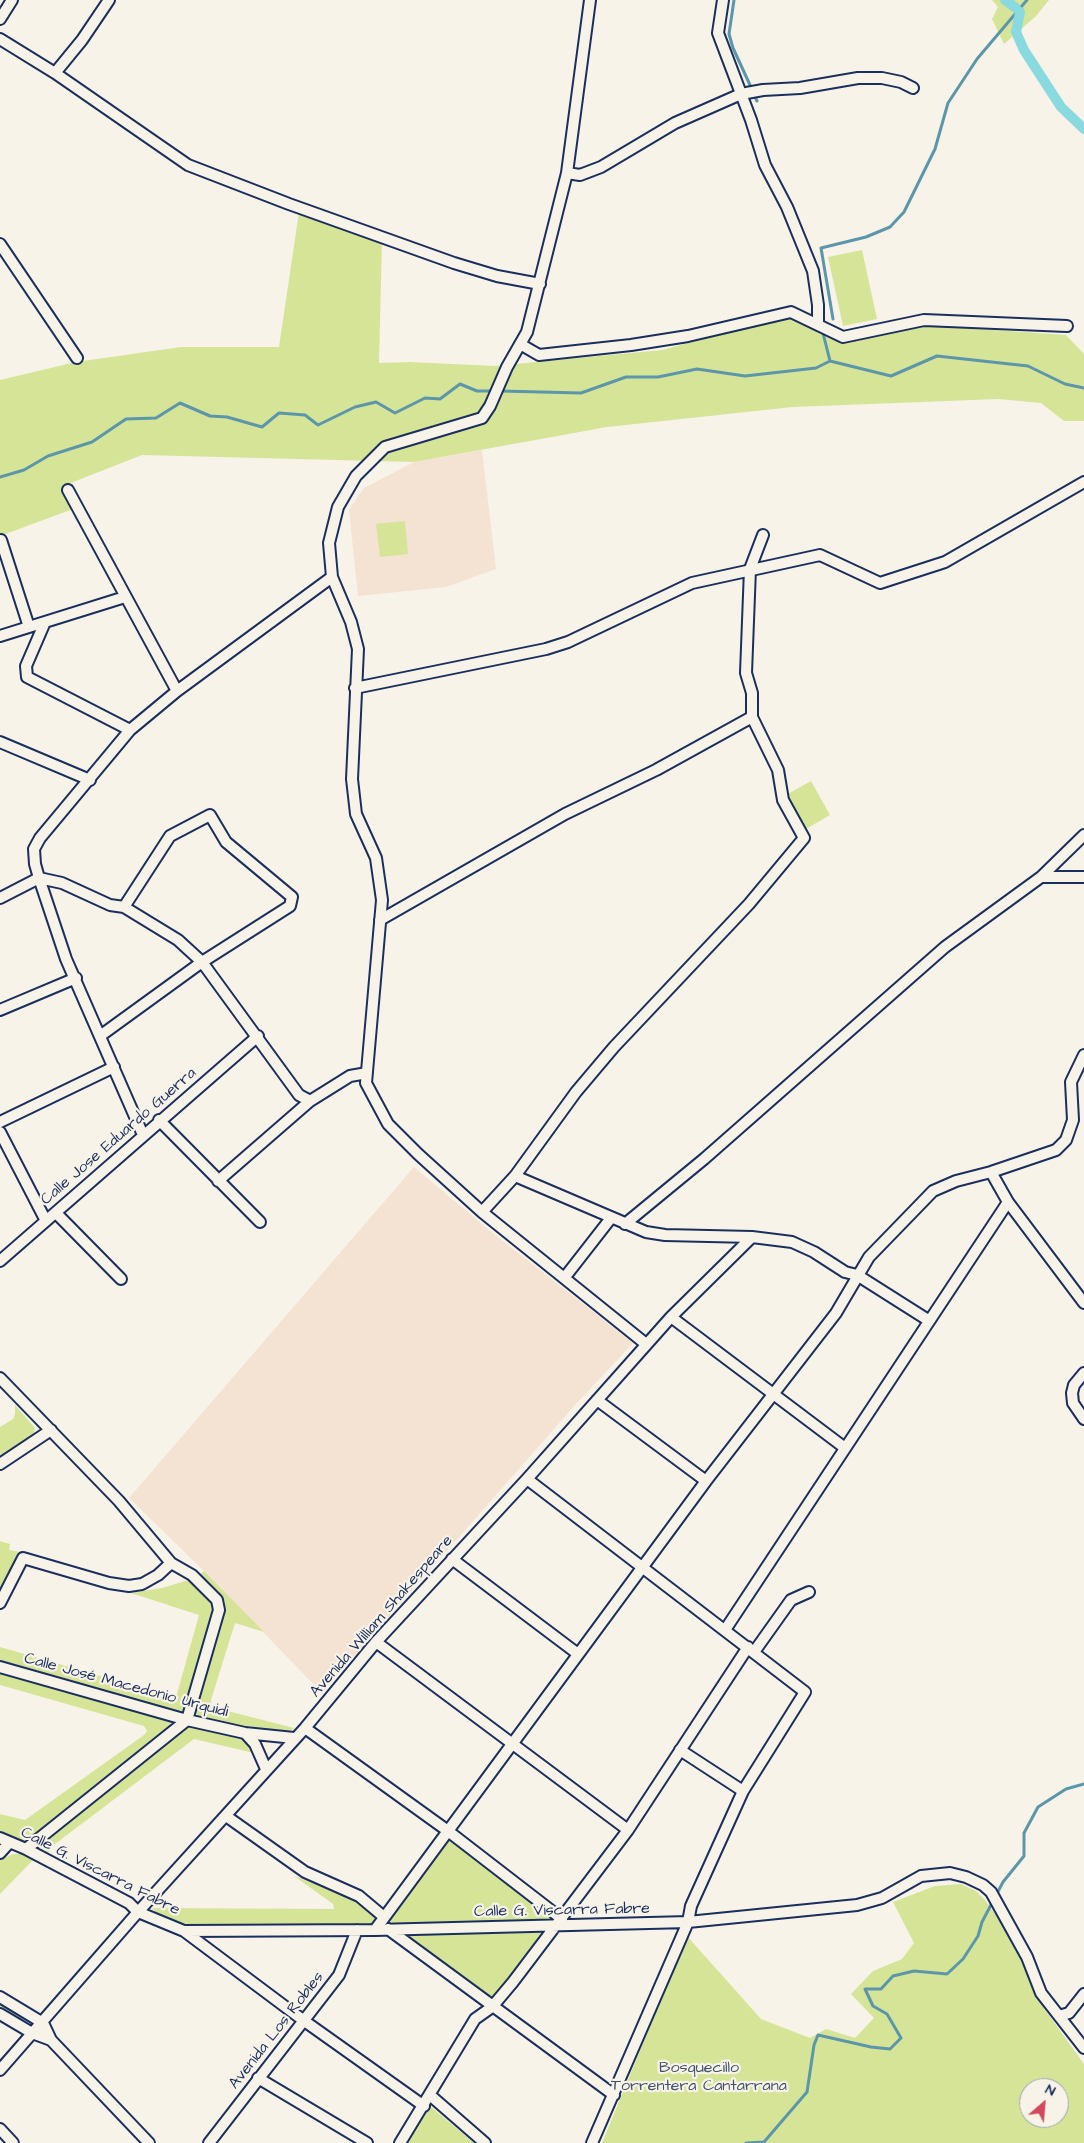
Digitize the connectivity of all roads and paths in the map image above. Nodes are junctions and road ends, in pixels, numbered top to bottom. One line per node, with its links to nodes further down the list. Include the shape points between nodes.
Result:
1 (12, 0): 5 (street)
2 (109, 0): 7 (street)
3 (590, 0): 10 (street)
4 (723, 0): 9 (street, via 718,33)
5 (0, 19)
6 (0, 39): 7 (street)
7 (55, 73): 12 (street, via 188,165 454,262 498,276)
8 (913, 88): 9 (street, via 882,78 858,78)
9 (741, 94): 10 (street, via 675,123 601,167 580,175); 13 (street, via 765,165 787,207 813,271)
10 (567, 173): 12 (street)
11 (0, 244): 16 (street)
12 (540, 284): 15 (street, via 527,332)
13 (818, 324): 14 (street, via 843,337 924,320); 15 (street, via 791,312 688,336 631,345 539,355)
14 (1067, 326)
15 (520, 344): 22 (street, via 482,418 385,447 356,476 338,507 328,544)
16 (77, 358)
17 (1084, 482): 21 (street, via 945,562 880,583 820,555)
18 (68, 490): 23 (street)
19 (763, 535): 21 (street)
20 (1, 540): 25 (street)
21 (750, 569): 27 (street, via 692,583 568,642 546,649); 29 (street, via 746,673 752,693)
22 (332, 576): 27 (street, via 358,649); 28 (street)
23 (125, 596): 24 (street); 28 (street)
24 (45, 622): 25 (street); 30 (street, via 26,666 27,677)
25 (29, 627): 26 (street)
26 (0, 636)
27 (355, 688): 39 (street, via 352,779 356,814 376,858 382,900)
28 (177, 690): 30 (street)
29 (752, 717): 39 (street, via 656,770 564,814); 54 (street, via 778,770 783,800 804,838 749,904 614,1047 576,1092)
30 (130, 730): 32 (street)
31 (0, 742): 32 (street)
32 (90, 780): 36 (street, via 34,849)
33 (1084, 835): 34 (street)
34 (1041, 877): 35 (street); 62 (street, via 945,947 704,1159)
35 (1084, 877)
36 (39, 878): 37 (street); 38 (street, via 62,883 110,905); 41 (street, via 66,959)
37 (0, 898)
38 (124, 907): 40 (street, via 178,940); 40 (street, via 170,836 210,815 226,842 292,897 290,906)
39 (380, 920): 47 (street)
40 (202, 962): 43 (street); 44 (street)
41 (76, 978): 42 (street); 43 (street)
42 (0, 1010)
43 (100, 1036): 46 (street)
44 (258, 1036): 48 (street, via 299,1094); 49 (street, Calle Jose Eduardo Guerra)
45 (1084, 1055): 53 (street, via 1071,1082 1073,1120 1066,1140 1056,1150)
46 (114, 1067): 50 (street); 52 (street)
47 (367, 1073): 48 (street, via 350,1076); 57 (street, via 366,1083 388,1124)
48 (310, 1101): 55 (street)
49 (159, 1120): 52 (street, Calle Jose Eduardo Guerra); 55 (street)
50 (0, 1122)
51 (0, 1132): 60 (street)
52 (142, 1134): 58 (street, Calle Jose Eduardo Guerra)
53 (991, 1172): 56 (street); 65 (street, via 956,1180 933,1191 869,1257)
54 (516, 1176): 57 (street); 59 (street)
55 (218, 1181): 61 (street)
56 (1008, 1202): 68 (street); 70 (street)
57 (482, 1212): 66 (street)
58 (56, 1213): 60 (street, Calle Jose Eduardo Guerra); 67 (street)
59 (612, 1218): 62 (street); 66 (street)
60 (46, 1221): 64 (street, Calle Jose Eduardo Guerra)
61 (260, 1222)
62 (625, 1224): 63 (street, via 665,1236)
63 (752, 1237): 65 (street, via 792,1242 845,1272); 69 (street, Avenida William Shakespeare)
64 (0, 1260)
65 (857, 1275): 70 (street); 74 (street, via 836,1313)
66 (565, 1277): 71 (street)
67 (121, 1278)
68 (1084, 1303)
69 (671, 1317): 71 (street, Avenida William Shakespeare); 74 (street)
70 (928, 1320): 78 (street)
71 (646, 1344): 75 (street, Avenida William Shakespeare)
72 (1084, 1373): 76 (street, via 1074,1385 1072,1394 1073,1403)
73 (0, 1378): 77 (street)
74 (774, 1393): 78 (street); 81 (street)
75 (597, 1400): 80 (street, Avenida William Shakespeare); 81 (street)
76 (1084, 1419)
77 (51, 1430): 79 (street); 83 (street, via 125,1508)
78 (845, 1448): 87 (street)
79 (0, 1464)
80 (527, 1479): 82 (street, Avenida William Shakespeare); 84 (street)
81 (706, 1481): 84 (street)
82 (452, 1559): 88 (street, Avenida William Shakespeare); 90 (street)
83 (171, 1563): 86 (street, via 142,1584 129,1586 23,1558); 92 (street, via 192,1575 219,1605)
84 (643, 1567): 87 (street); 90 (street)
85 (809, 1592): 89 (street, via 791,1600)
86 (0, 1603)
87 (725, 1630): 89 (street)
88 (376, 1642): 93 (street, Avenida William Shakespeare); 96 (street)
89 (751, 1649): 97 (street); 99 (street, via 805,1692)
90 (578, 1654): 96 (street)
91 (0, 1667): 92 (street, Calle José Macedonio Urquidi)
92 (188, 1720): 94 (street, Calle José Macedonio Urquidi); 104 (street)
93 (305, 1728): 95 (street, Avenida William Shakespeare); 102 (street)
94 (245, 1732): 95 (street, Calle José Macedonio Urquidi); 98 (street, Calle José Macedonio Urquidi, via 255,1744)
95 (294, 1738): 98 (street, Avenida William Shakespeare)
96 (513, 1744): 101 (street); 102 (street)
97 (680, 1750): 99 (street); 101 (street)
98 (266, 1769): 100 (street, Avenida William Shakespeare)
99 (743, 1791): 108 (street, via 691,1906)
100 (226, 1816): 106 (street, Avenida William Shakespeare); 107 (street, via 305,1872 359,1896)
101 (628, 1830): 109 (street)
102 (448, 1831): 107 (street); 109 (street)
103 (5, 1841): 104 (street, Calle G. Viscarra Fabre); 105 (street)
104 (26, 1849): 106 (street, Calle G. Viscarra Fabre, via 129,1903)
105 (0, 1853)
106 (138, 1912): 113 (street, Calle G. Viscarra Fabre); 120 (street, Avenida William Shakespeare)
107 (384, 1917): 111 (street)
108 (688, 1922): 109 (street, Calle G. Viscarra Fabre); 118 (street, Calle G. Viscarra Fabre, via 856,1905 882,1898 921,1876 938,1873 966,1876 991,1892 1027,1957 1041,1993); 126 (street)
109 (559, 1923): 112 (street, Calle G. Viscarra Fabre); 116 (street)
110 (357, 1930): 111 (street, Calle G. Viscarra Fabre); 113 (street, Calle G. Viscarra Fabre); 119 (street, Avenida Los Robles, via 339,1975)
111 (375, 1930): 112 (street, Calle G. Viscarra Fabre)
112 (388, 1930): 116 (street)
113 (184, 1931): 119 (street)
114 (1084, 1994): 118 (street, via 1069,2013)
115 (0, 1997): 120 (street)
116 (492, 2007): 126 (street); 127 (street, via 475,2019)
117 (0, 2014): 121 (street)
118 (1059, 2016): 123 (street, Calle G. Viscarra Fabre)
119 (303, 2020): 125 (street, Avenida Los Robles); 128 (street)
120 (42, 2023): 121 (street, Avenida William Shakespeare); 122 (street)
121 (32, 2033): 122 (street); 124 (street)
122 (51, 2040): 131 (street)
123 (1082, 2045)
124 (0, 2070)
125 (258, 2078): 132 (street, Avenida Los Robles); 133 (street)
126 (614, 2095): 136 (street)
127 (430, 2096): 128 (street); 135 (street)
128 (424, 2106): 134 (street)
129 (0, 2129): 130 (street)
130 (13, 2143)
131 (149, 2143)
132 (209, 2143)
133 (367, 2143)
134 (400, 2143)
135 (485, 2143)
136 (592, 2143)

